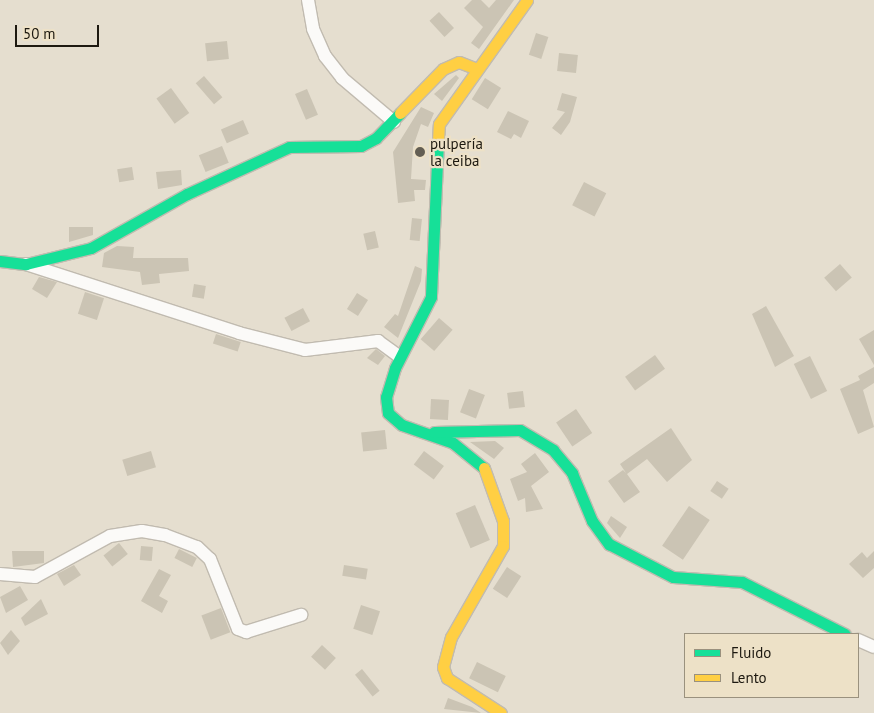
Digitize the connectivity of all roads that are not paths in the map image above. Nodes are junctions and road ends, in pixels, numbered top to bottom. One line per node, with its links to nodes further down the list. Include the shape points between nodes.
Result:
1 (308, 0): 4 (street, via 313,29 325,56 342,78)
2 (528, 0): 3 (street)
3 (475, 68): 4 (street, via 459,62 443,69); 7 (street, via 439,124 430,297 422,321)
4 (394, 122): 6 (street, via 361,146 289,147 187,194 91,248)
5 (0, 261): 6 (street)
6 (26, 264): 7 (street, via 248,336 305,350 378,341)
7 (400, 357): 8 (street, via 386,397 388,413 402,425)
8 (423, 432): 11 (street, via 520,430 553,450 572,474 592,522 609,544 673,577 742,582); 14 (street, via 453,443 480,461 493,485 503,521 503,546 451,637 443,667 447,678)
9 (0, 574): 10 (street, via 35,577 110,536 142,531 165,535 196,547 210,558 238,628 246,632)
10 (301, 615)
11 (843, 633)
12 (859, 640): 13 (street)
13 (874, 647)
14 (500, 713)

